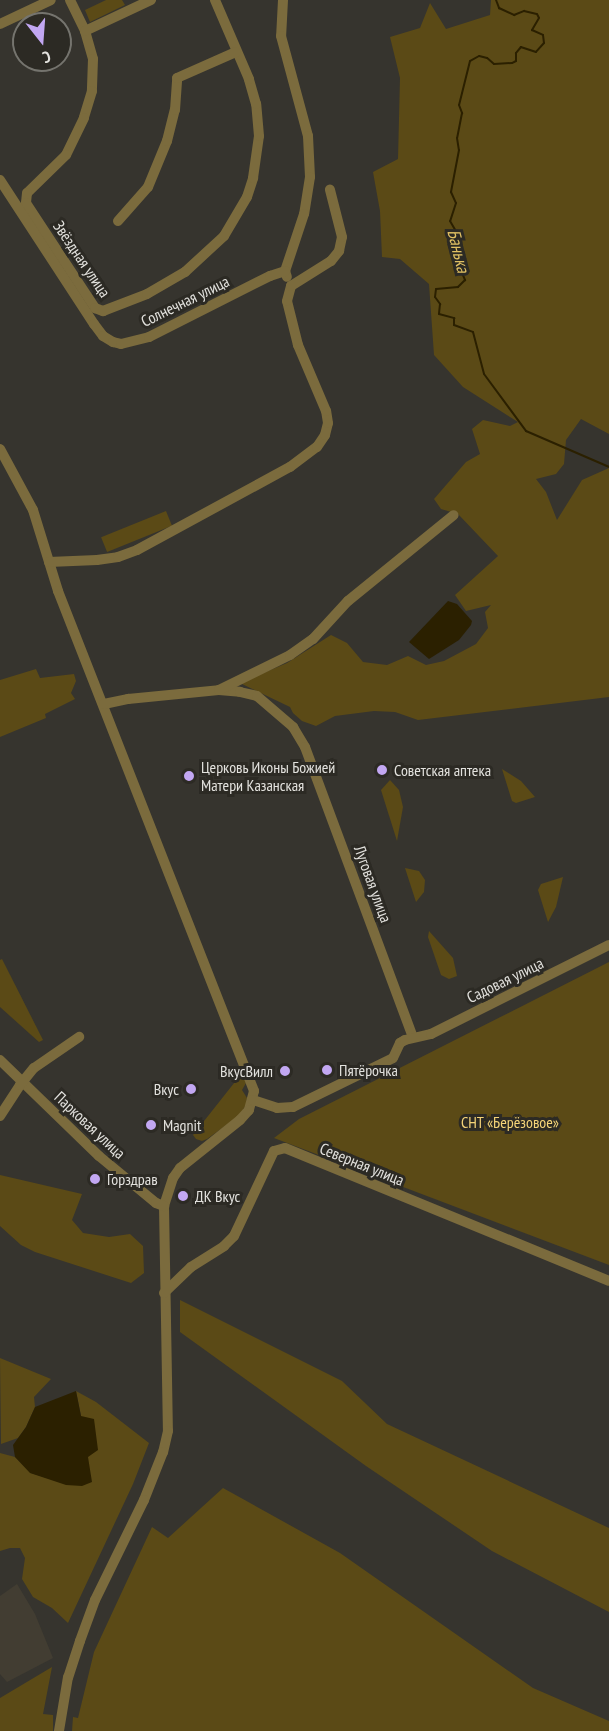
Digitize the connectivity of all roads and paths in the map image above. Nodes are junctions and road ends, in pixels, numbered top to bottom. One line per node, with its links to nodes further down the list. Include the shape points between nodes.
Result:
1 (51, 0): 6 (street)
2 (70, 0): 7 (street)
3 (151, 0): 7 (street)
4 (215, 0): 8 (street, Звёздная улица)
5 (283, 0): 12 (street, via 281,36 308,136 310,177 304,214)
6 (0, 24)
7 (85, 31): 8 (street, Звёздная улица, via 93,59 92,91 84,118 66,155 27,193 26,203 99,311 108,311 147,294 185,273 216,245 237,217 253,178 259,136 256,104)
8 (236, 52): 11 (street, via 177,78 175,110 156,168 148,187)
9 (0, 180): 12 (street, Солнечная улица, via 94,324 112,342 121,344 149,337)
10 (330, 190): 13 (street, via 342,237 339,251 331,261)
11 (118, 222)
12 (285, 271): 13 (street)
13 (291, 286): 16 (street, via 287,301 298,345 328,423 317,447 290,467 137,550 108,559)
14 (0, 449): 16 (street, via 33,510)
15 (454, 515): 17 (street, via 348,601 313,639 290,655)
16 (49, 562): 18 (street)
17 (219, 690): 18 (street); 21 (street, Луговая улица, via 256,696 293,727 302,743)
18 (104, 704): 24 (street, via 252,1080)
19 (609, 945): 21 (street, Садовая улица, via 431,1034)
20 (80, 1037): 23 (street, via 46,1059)
21 (413, 1037): 24 (street, via 400,1043 393,1058 293,1107 277,1108)
22 (0, 1060): 23 (street, Парковая улица)
23 (23, 1081): 25 (street); 26 (street, Парковая улица, via 99,1156)
24 (253, 1100): 26 (street, via 240,1120 180,1168)
25 (0, 1116)
26 (164, 1206): 28 (street)
27 (609, 1281): 28 (street, Северная улица, via 285,1148 274,1151 234,1236 191,1267)
28 (164, 1293): 29 (street, via 169,1410 163,1452 80,1641 68,1677)
29 (59, 1730)

